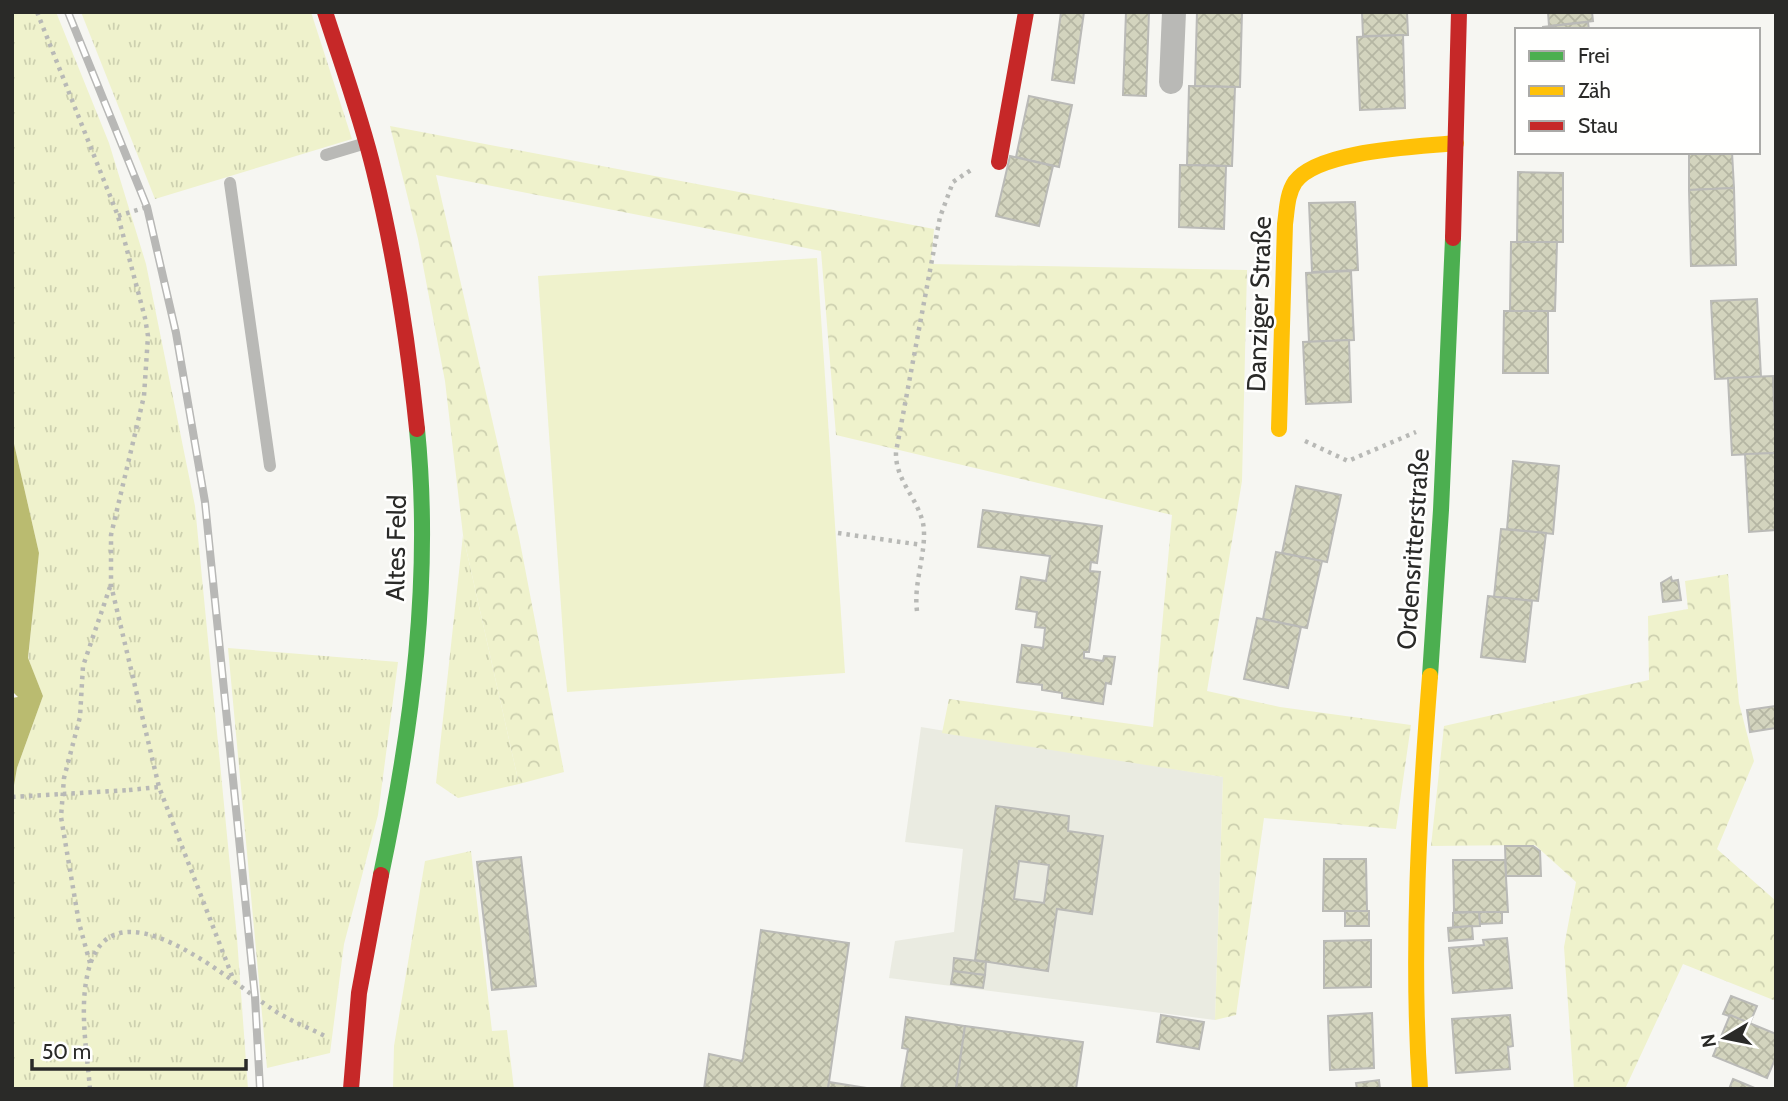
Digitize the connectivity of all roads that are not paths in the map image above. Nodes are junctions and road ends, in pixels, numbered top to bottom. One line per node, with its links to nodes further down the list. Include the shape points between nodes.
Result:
1 (326, 12): 6 (street, Altes Feld)
2 (1026, 12): 9 (street)
3 (1174, 12): 5 (street)
4 (1459, 12): 7 (street, Ordensritterstraße)
5 (1171, 82)
6 (366, 143): 8 (lane); 13 (street, Altes Feld, via 407,343 421,472 421,605 413,707 395,819 360,979)
7 (1455, 143): 11 (street, Danziger Straße, via 1350,157 1298,178 1288,198 1285,224); 14 (street, Ordensritterstraße, via 1446,420 1416,838 1413,1019)
8 (326, 155)
9 (999, 162)
10 (230, 183): 12 (lane)
11 (1279, 429)
12 (270, 466)
13 (351, 1089)
14 (1420, 1089)

